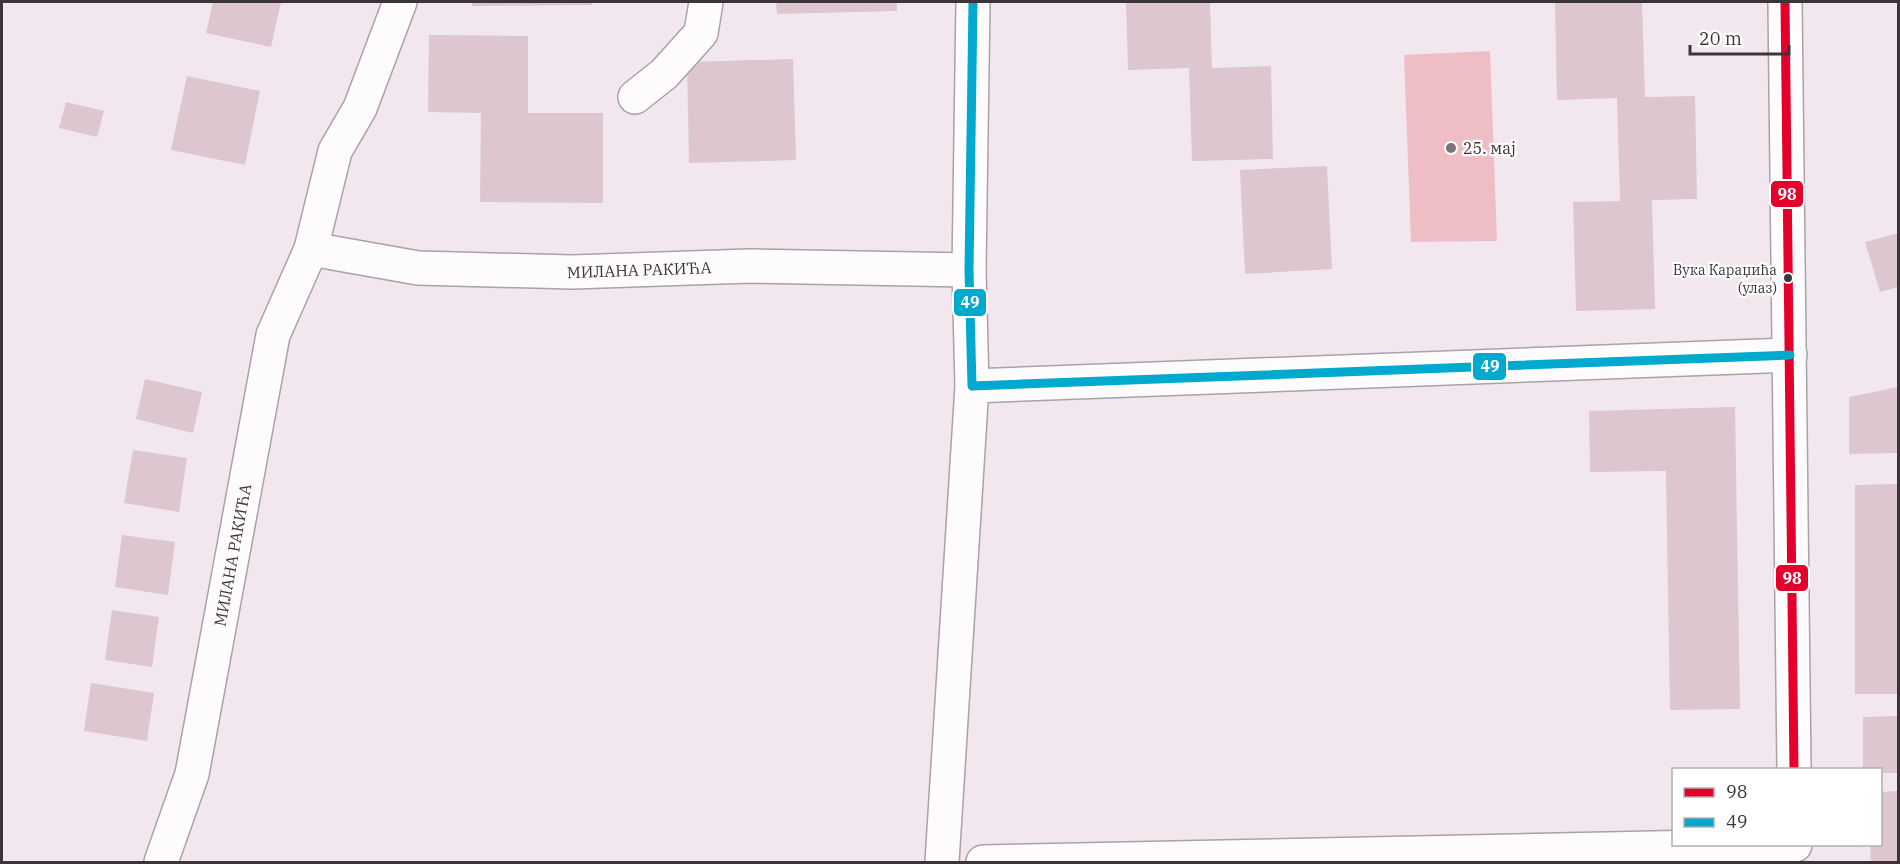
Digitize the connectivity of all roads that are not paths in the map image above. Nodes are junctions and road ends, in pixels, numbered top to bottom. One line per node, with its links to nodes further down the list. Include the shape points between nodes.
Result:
1 (400, 2): 6 (street, МИЛАНА РАКИЋА, via 360,108 335,151)
2 (706, 2): 5 (street, via 701,33 664,74)
3 (973, 2): 7 (street)
4 (1785, 2): 8 (street)
5 (634, 97)
6 (311, 249): 7 (street, МИЛАНА РАКИЋА, via 430,268 572,272 749,266); 13 (street, МИЛАНА РАКИЋА, via 273,334 192,774)
7 (969, 270): 9 (street)
8 (1790, 355): 9 (street); 10 (street)
9 (972, 386): 14 (street)
10 (1794, 768)
11 (1747, 846): 15 (street)
12 (1795, 846): 16 (street)
13 (161, 862)
14 (942, 862)
15 (984, 862)
16 (1795, 862)

